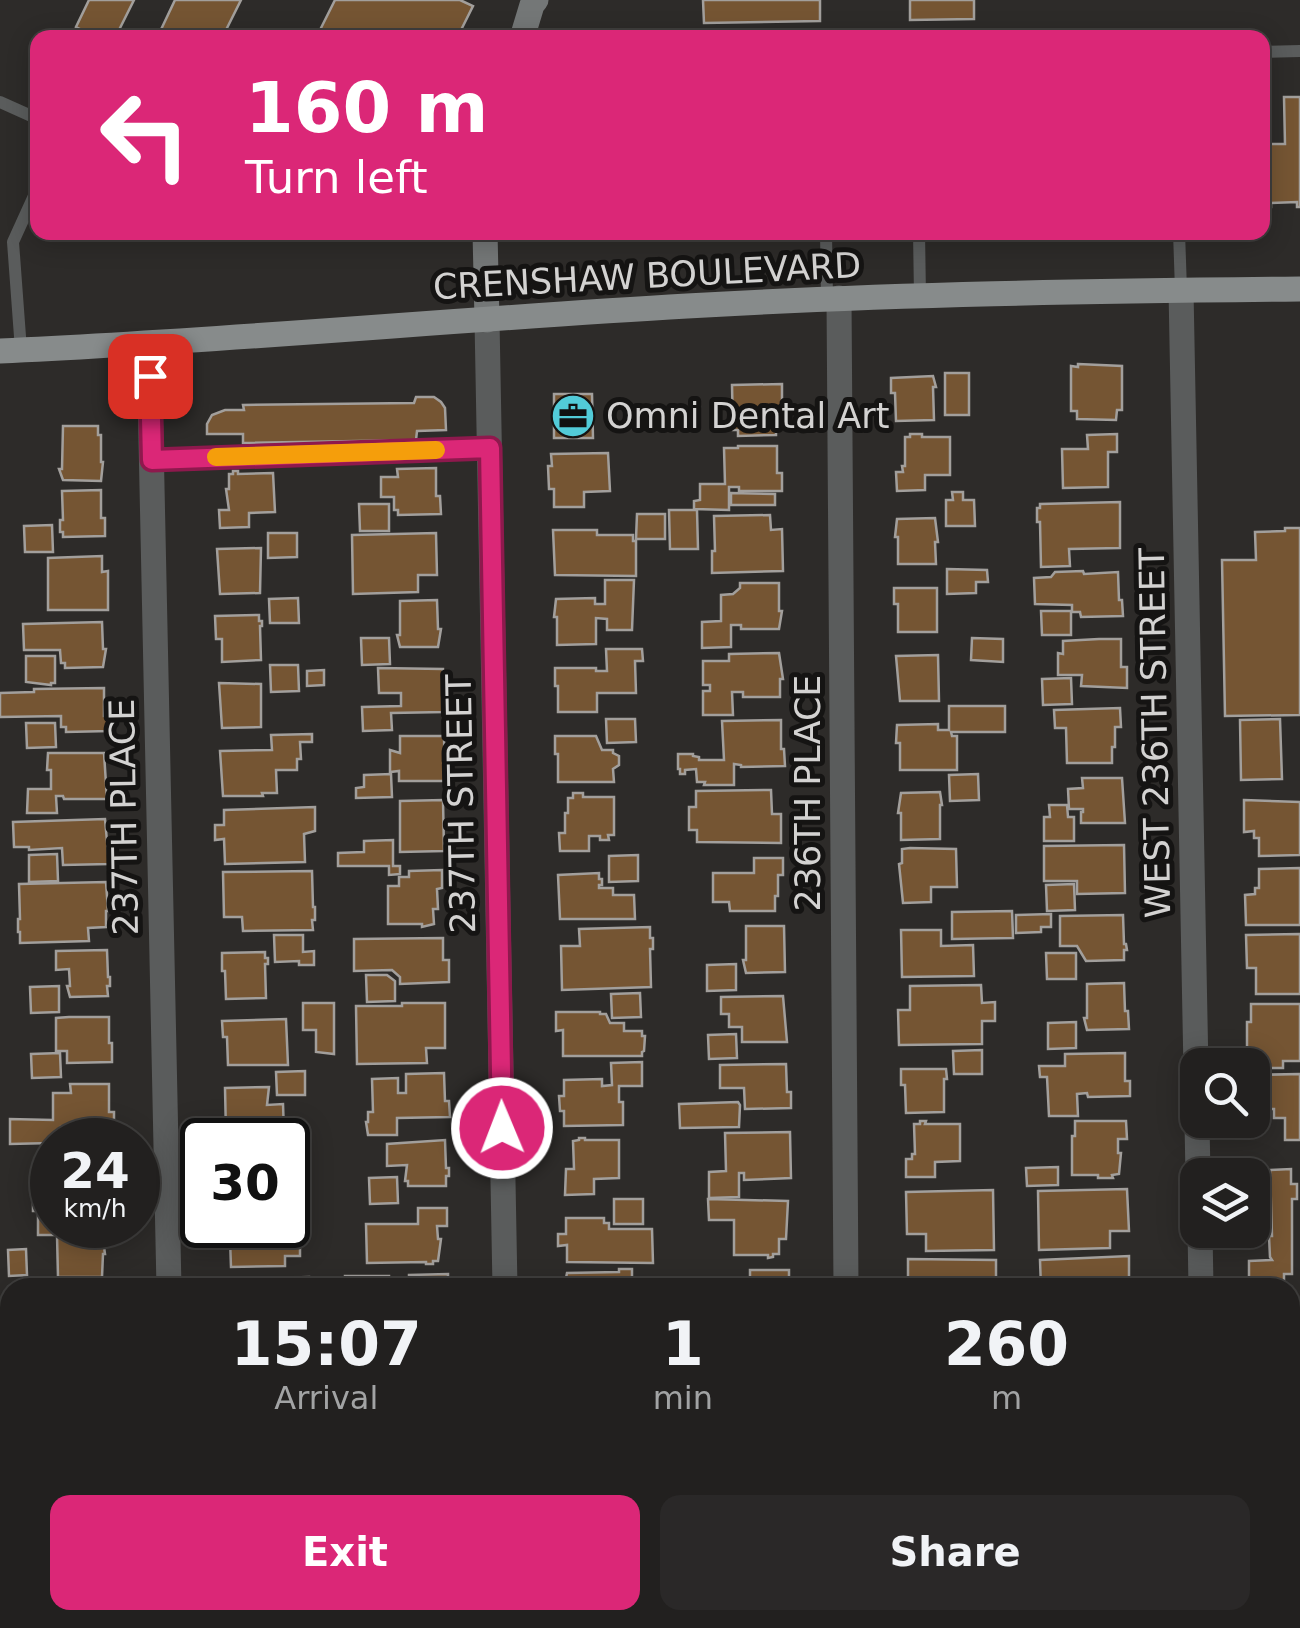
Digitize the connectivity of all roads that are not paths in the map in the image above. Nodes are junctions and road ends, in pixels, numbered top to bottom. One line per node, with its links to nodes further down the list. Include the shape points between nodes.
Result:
1 (536, 0): 2 (street)
2 (524, 30)
3 (1300, 51): 4 (lane)
4 (1270, 52)
5 (0, 102): 6 (lane)
6 (30, 115)
7 (30, 205): 18 (lane, via 13,242)
8 (485, 240): 16 (street)
9 (827, 240): 15 (lane)
10 (918, 240): 14 (lane)
11 (1180, 240): 13 (lane)
12 (1300, 289): 13 (main road, CRENSHAW BOULEVARD)
13 (1181, 290): 14 (main road, CRENSHAW BOULEVARD); 21 (street, WEST 236TH STREET)
14 (920, 296): 15 (main road, CRENSHAW BOULEVARD)
15 (833, 298): 16 (main road, CRENSHAW BOULEVARD); 25 (street, 236TH PLACE)
16 (487, 320): 17 (main road, CRENSHAW BOULEVARD); 19 (street, 237TH STREET)
17 (149, 345): 18 (main road, CRENSHAW BOULEVARD); 20 (street, 237TH PLACE)
18 (10, 351)
19 (490, 448): 20 (lane); 24 (street, 237TH STREET)
20 (152, 460): 23 (street, 237TH PLACE)
21 (1198, 1158)
22 (1200, 1248): 26 (street)
23 (169, 1278)
24 (504, 1278)
25 (846, 1278)
26 (1201, 1278)

